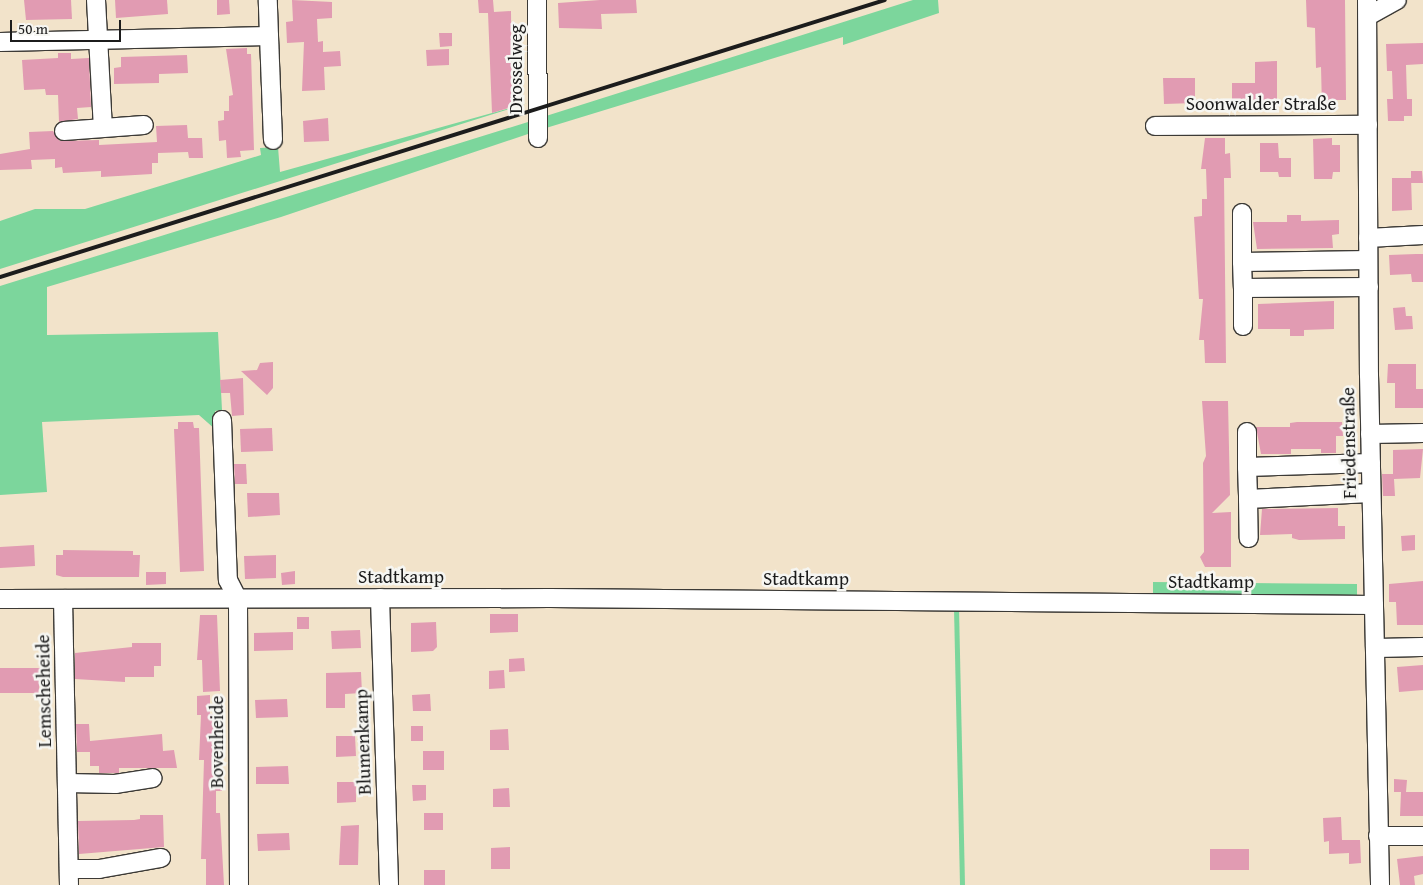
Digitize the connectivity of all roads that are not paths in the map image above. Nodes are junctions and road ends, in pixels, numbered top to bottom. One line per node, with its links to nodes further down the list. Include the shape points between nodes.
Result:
1 (96, 0): 7 (street)
2 (537, 0): 14 (street, Drosselweg)
3 (1397, 0): 5 (street)
4 (268, 6): 6 (street)
5 (1367, 8): 10 (street, Friedenstraße)
6 (269, 36): 7 (street); 15 (street)
7 (99, 38): 8 (street); 12 (street)
8 (0, 42)
9 (144, 125): 12 (street)
10 (1368, 125): 11 (street, Soonwalder Straße); 18 (street, Friedenstraße)
11 (1155, 126)
12 (103, 128): 13 (street)
13 (64, 131)
14 (538, 138)
15 (273, 140)
16 (1242, 213): 20 (street)
17 (1423, 236): 18 (street)
18 (1368, 238): 19 (street, Friedenstraße)
19 (1368, 260): 20 (street); 21 (street, Friedenstraße)
20 (1242, 262): 22 (street)
21 (1369, 287): 22 (street); 27 (street, Friedenstraße)
22 (1243, 288): 23 (street)
23 (1244, 326)
24 (222, 420): 36 (street, via 228,580)
25 (1247, 432): 29 (street)
26 (1423, 433): 27 (street)
27 (1370, 434): 28 (street, Friedenstraße)
28 (1370, 463): 29 (street); 30 (street, Friedenstraße)
29 (1247, 467): 31 (street)
30 (1371, 494): 31 (street); 37 (street, Friedenstraße)
31 (1248, 499): 32 (street)
32 (1249, 538)
33 (380, 598): 36 (street, Stadtkamp); 37 (street, Stadtkamp); 47 (street, Blumenkamp)
34 (0, 599): 35 (street, Stadtkamp)
35 (63, 599): 36 (street, Stadtkamp); 41 (street, Lemscheheide)
36 (238, 600): 46 (street, Bovenheide)
37 (1374, 605): 38 (street, Friedenstraße)
38 (1375, 648): 39 (street); 42 (street, Friedenstraße)
39 (1423, 648)
40 (153, 778): 41 (street, via 115,784)
41 (67, 783): 45 (street, Lemscheheide)
42 (1378, 836): 43 (street); 48 (street, Friedenstraße)
43 (1423, 836)
44 (161, 858): 45 (street, Lemscheheide)
45 (69, 877)
46 (239, 885)
47 (389, 885)
48 (1380, 885)

